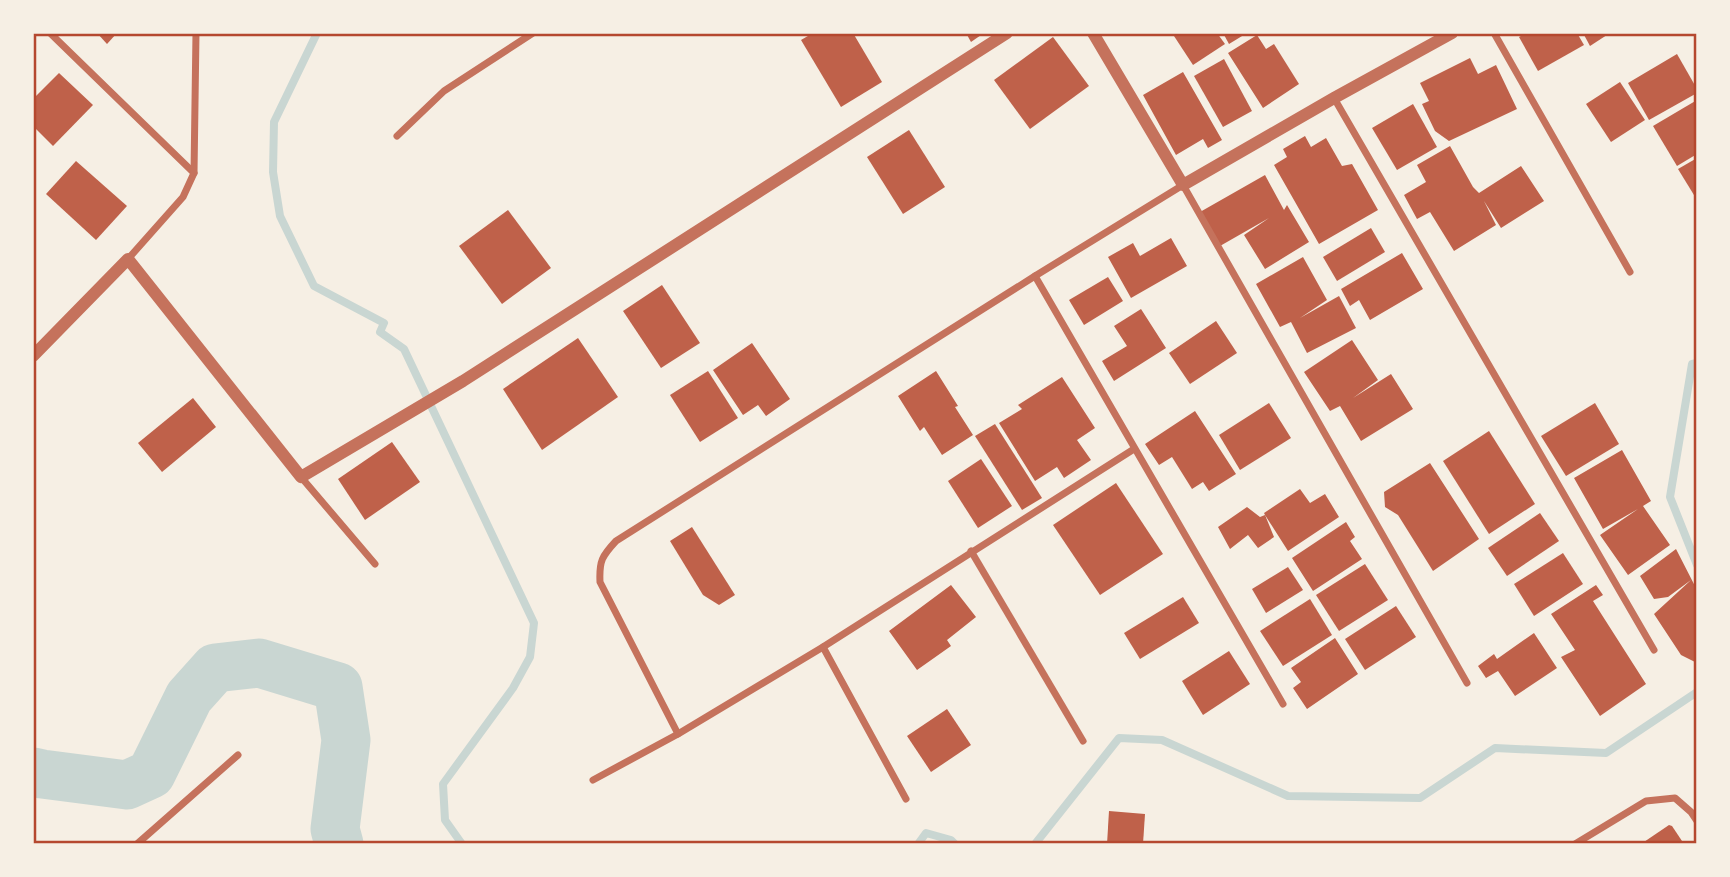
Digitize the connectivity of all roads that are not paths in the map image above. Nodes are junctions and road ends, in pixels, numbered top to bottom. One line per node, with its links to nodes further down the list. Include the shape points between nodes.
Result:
1 (50, 33): 10 (street)
2 (196, 33): 10 (street)
3 (533, 33): 9 (street, via 444,91)
4 (1007, 33): 17 (street, via 463,381)
5 (1093, 33): 11 (street)
6 (1452, 33): 8 (street)
7 (1494, 33): 13 (street)
8 (1334, 98): 11 (street); 21 (street)
9 (397, 136)
10 (194, 173): 12 (street, via 183,197)
11 (1183, 185): 14 (street); 22 (street)
12 (128, 259): 15 (street); 17 (street)
13 (1630, 272)
14 (1035, 276): 16 (street); 24 (street, via 616,541 604,554 600,582)
15 (33, 356)
16 (1134, 449): 18 (street); 23 (street)
17 (301, 477): 19 (street)
18 (971, 551): 20 (street); 25 (street)
19 (375, 564)
20 (823, 647): 24 (street); 28 (street)
21 (1654, 650)
22 (1467, 683)
23 (1283, 704)
24 (678, 733): 27 (street)
25 (1083, 741)
26 (238, 755): 30 (street)
27 (593, 780)
28 (906, 799)
29 (1697, 821): 31 (street, via 1675,798 1646,801)
30 (137, 844)
31 (1575, 844)

